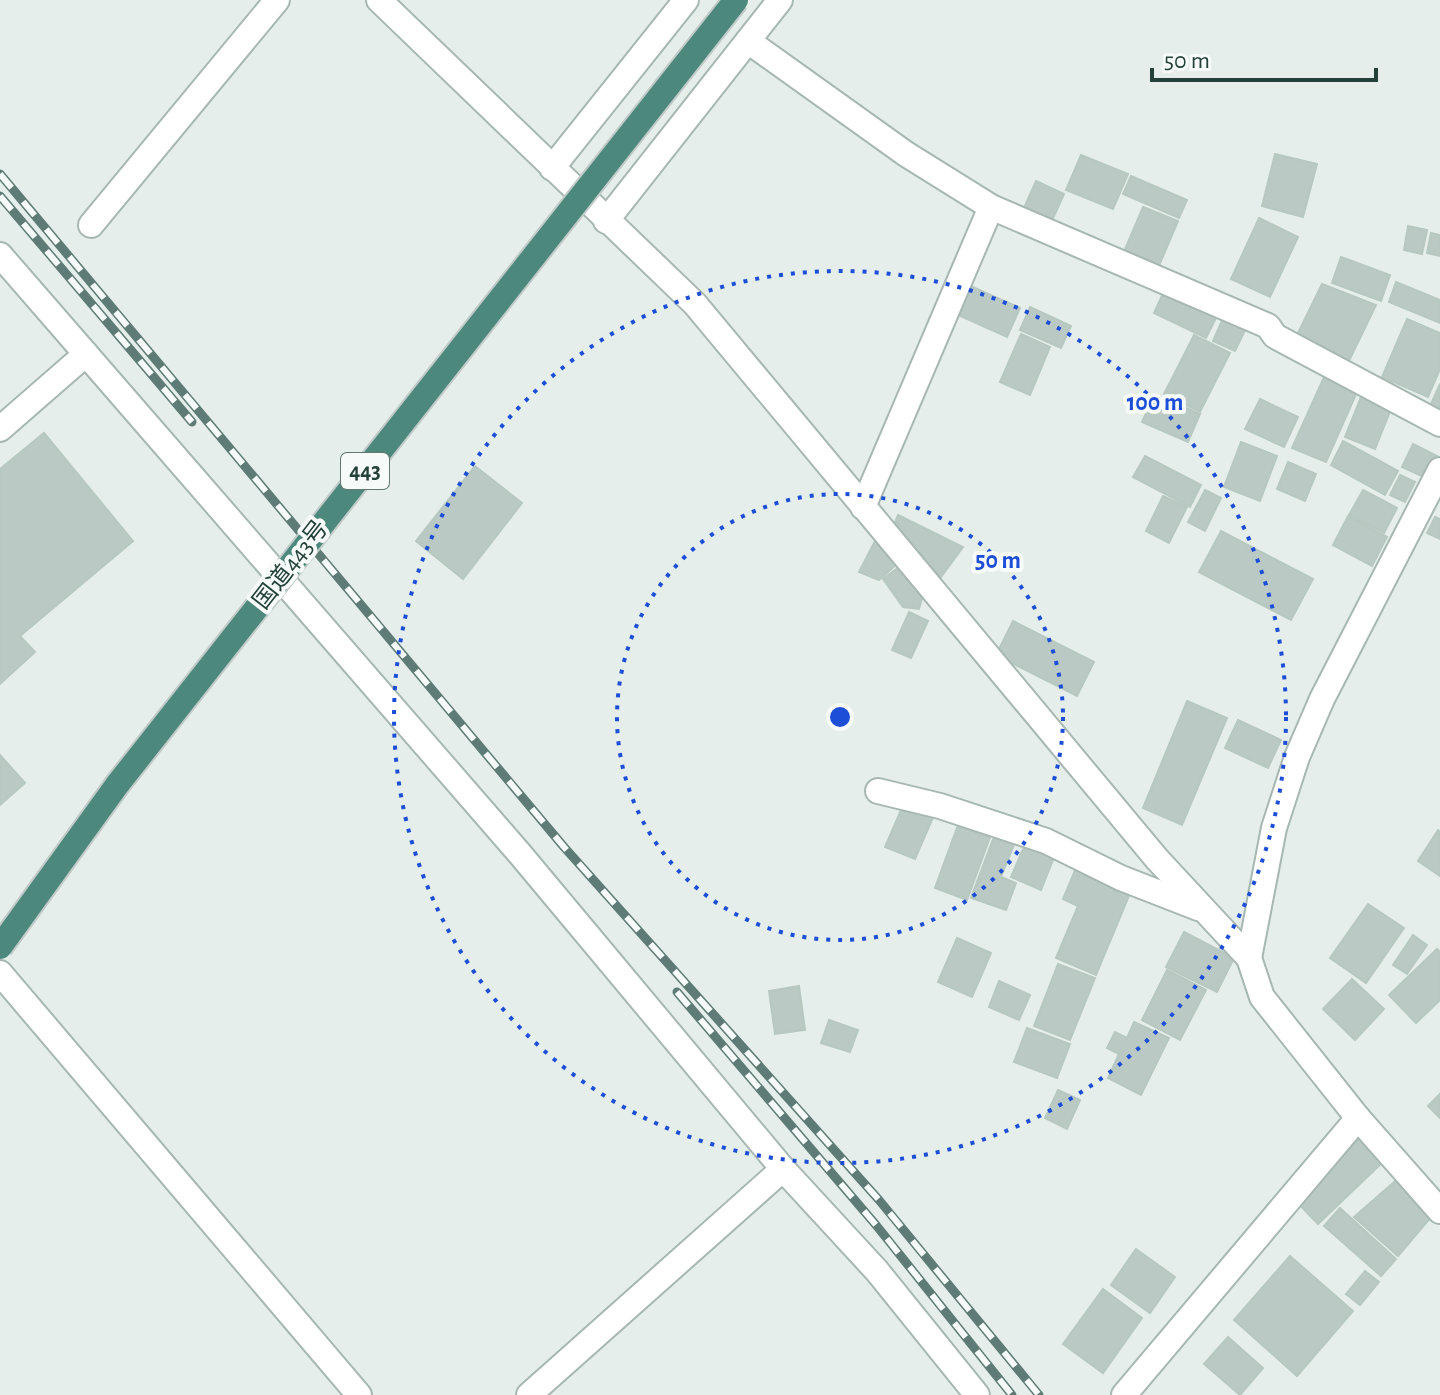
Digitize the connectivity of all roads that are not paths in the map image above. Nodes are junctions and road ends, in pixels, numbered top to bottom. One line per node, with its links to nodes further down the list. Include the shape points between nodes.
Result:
1 (277, 0): 10 (street)
2 (379, 0): 7 (street)
3 (686, 0): 7 (street)
4 (736, 0): 19 (highway, 国道443号 / 443, bridge, via 117,785)
5 (780, 0): 6 (street)
6 (748, 41): 8 (street, via 906,154); 9 (street)
7 (552, 168): 9 (street)
8 (991, 207): 13 (street, via 1268,326 1275,336); 16 (street)
9 (606, 221): 16 (street, via 695,304)
10 (91, 225)
11 (0, 255): 12 (street)
12 (86, 354): 14 (street); 23 (street, via 520,854)
13 (1440, 424)
14 (0, 429)
15 (1436, 483): 20 (street, via 1297,757 1274,828)
16 (863, 507): 18 (street)
17 (878, 791): 18 (street, via 1046,841)
18 (1204, 910): 20 (street)
19 (0, 947)
20 (1249, 958): 22 (street, via 1262,997)
21 (0, 973): 25 (street)
22 (1358, 1118): 24 (street); 28 (street)
23 (783, 1169): 26 (street); 27 (street, via 877,1271)
24 (1440, 1211)
25 (359, 1395)
26 (529, 1395)
27 (977, 1395)
28 (1124, 1395)

